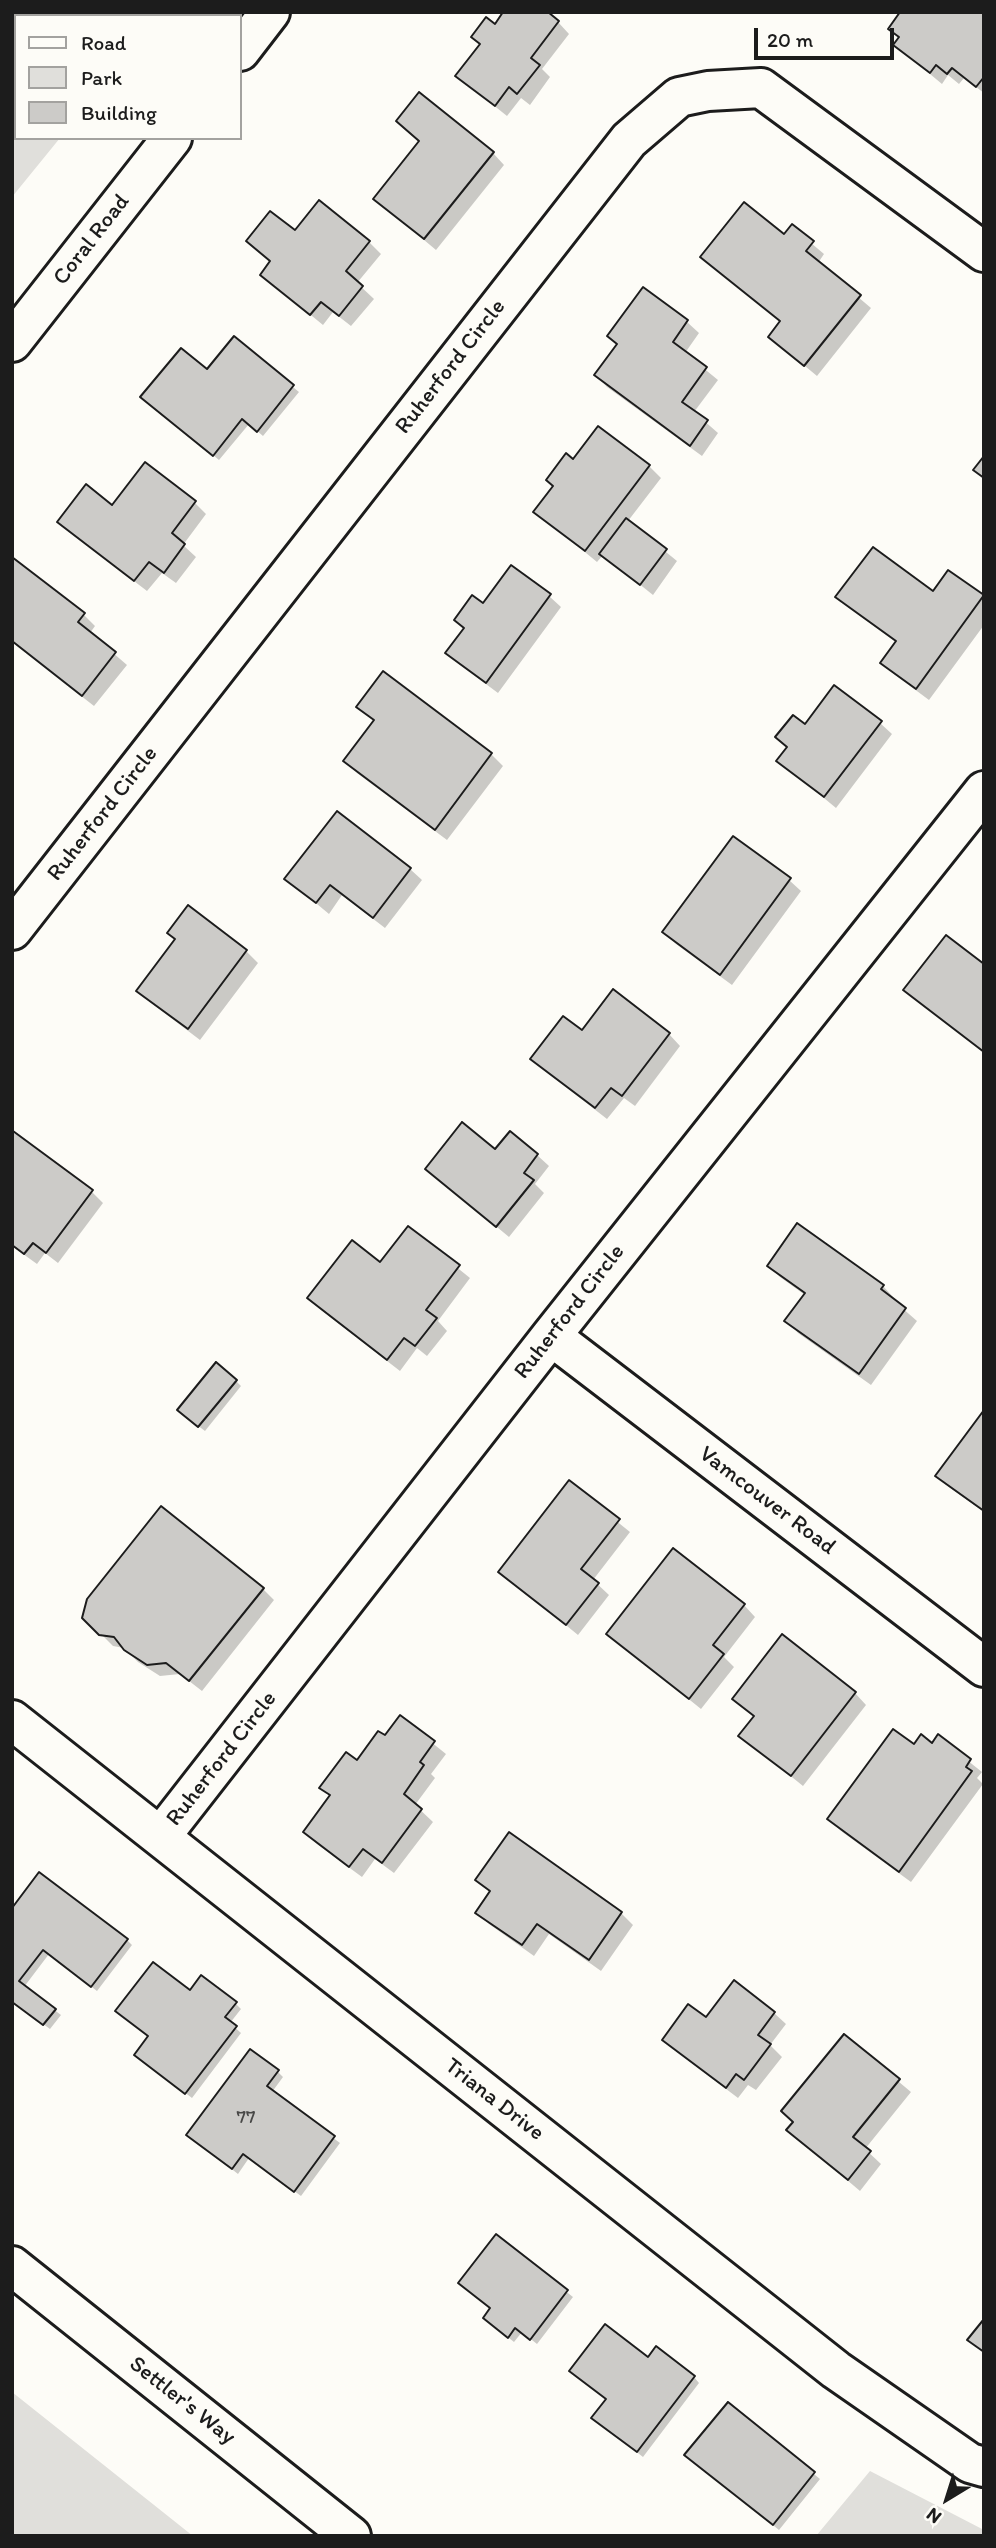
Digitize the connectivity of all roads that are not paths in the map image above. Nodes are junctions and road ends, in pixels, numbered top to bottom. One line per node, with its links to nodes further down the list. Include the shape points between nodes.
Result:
1 (270, 12): 2 (street)
2 (242, 48)
3 (170, 140): 5 (street, Coral Road)
4 (984, 252): 7 (street, Ruherford Circle, via 761,88 679,97 629,140)
5 (12, 342)
6 (978, 809): 8 (street, Ruherford Circle)
7 (12, 930)
8 (551, 1336): 9 (street, Vamcouver Road); 11 (street, Ruherford Circle)
9 (984, 1667)
10 (12, 1720): 11 (street, Triana Drive)
11 (161, 1836): 13 (street, Triana Drive, via 826,2362 970,2463)
12 (12, 2266): 14 (street, Settler's Way)
13 (984, 2467)
14 (351, 2536)

